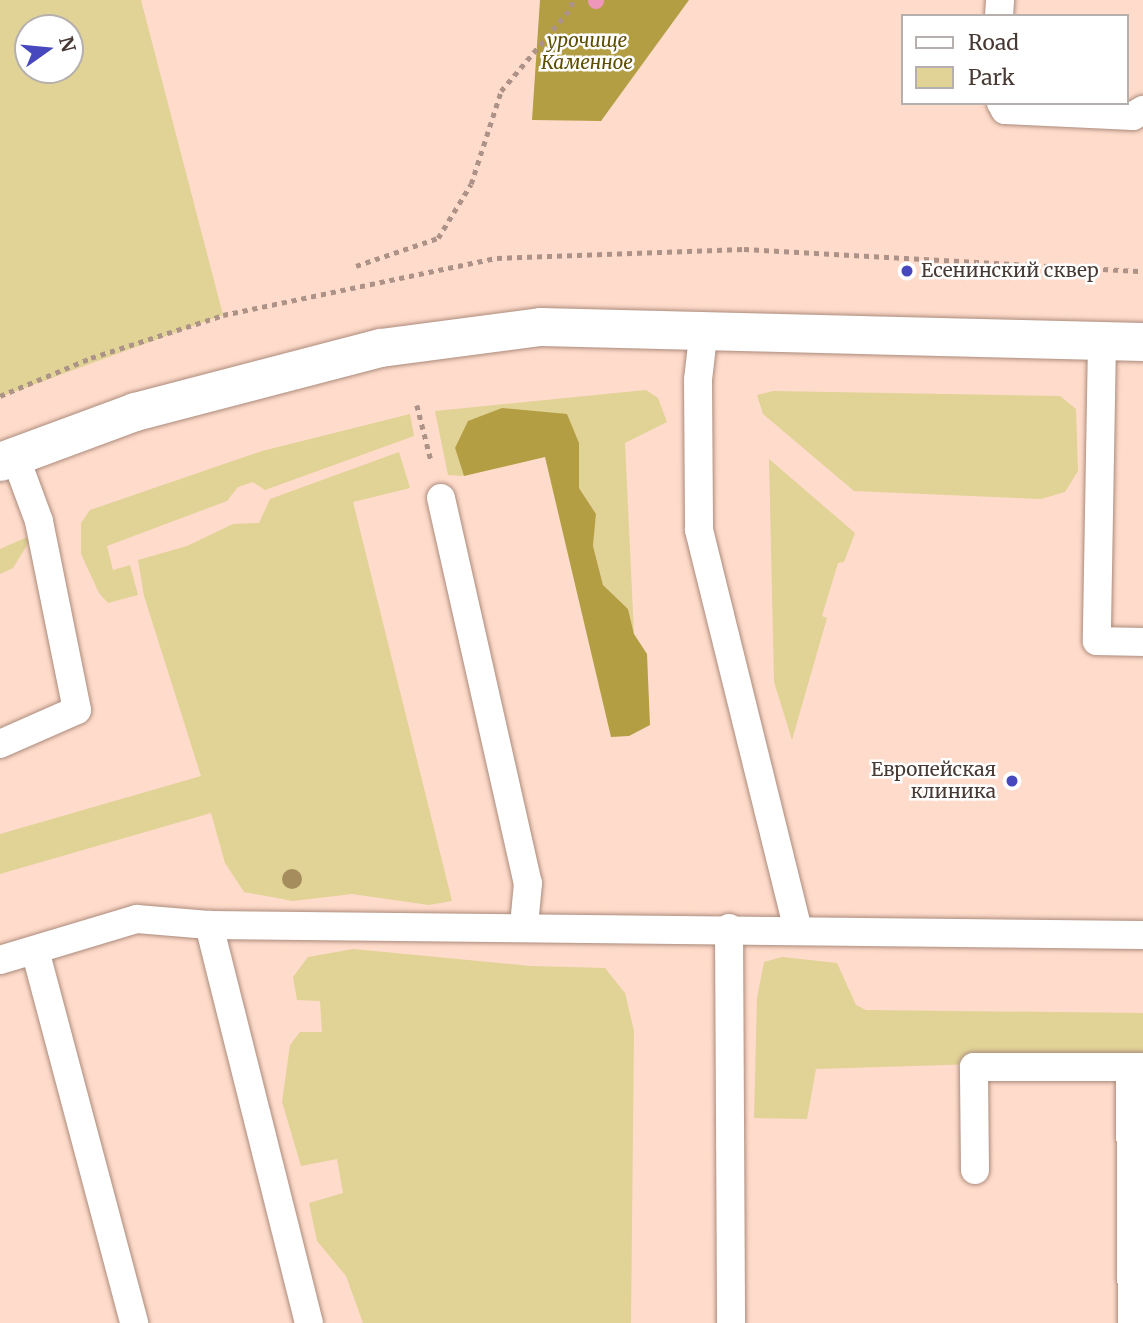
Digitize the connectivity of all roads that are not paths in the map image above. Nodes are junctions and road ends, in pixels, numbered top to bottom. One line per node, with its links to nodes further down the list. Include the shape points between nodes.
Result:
1 (1002, 105): 2 (lane, via 1004,110 1133,116)
2 (1143, 110)
3 (704, 328): 4 (street); 6 (street, via 541,327 381,348 135,412); 13 (lane, via 698,380 699,530)
4 (1102, 341): 5 (street); 8 (lane, via 1097,641)
5 (1143, 342)
6 (8, 459): 9 (lane, via 39,521 77,710)
7 (441, 498): 11 (lane, via 528,883)
8 (1143, 642)
9 (0, 744)
10 (209, 925): 11 (lane); 15 (lane, via 137,919); 20 (lane)
11 (524, 925): 12 (lane)
12 (729, 928): 13 (lane); 21 (lane)
13 (798, 929): 14 (lane)
14 (1143, 935)
15 (35, 950): 16 (lane); 19 (lane)
16 (0, 960)
17 (1137, 1067): 18 (lane, via 974,1068); 22 (lane)
18 (975, 1170)
19 (134, 1323)
20 (309, 1323)
21 (731, 1323)
22 (1132, 1323)

